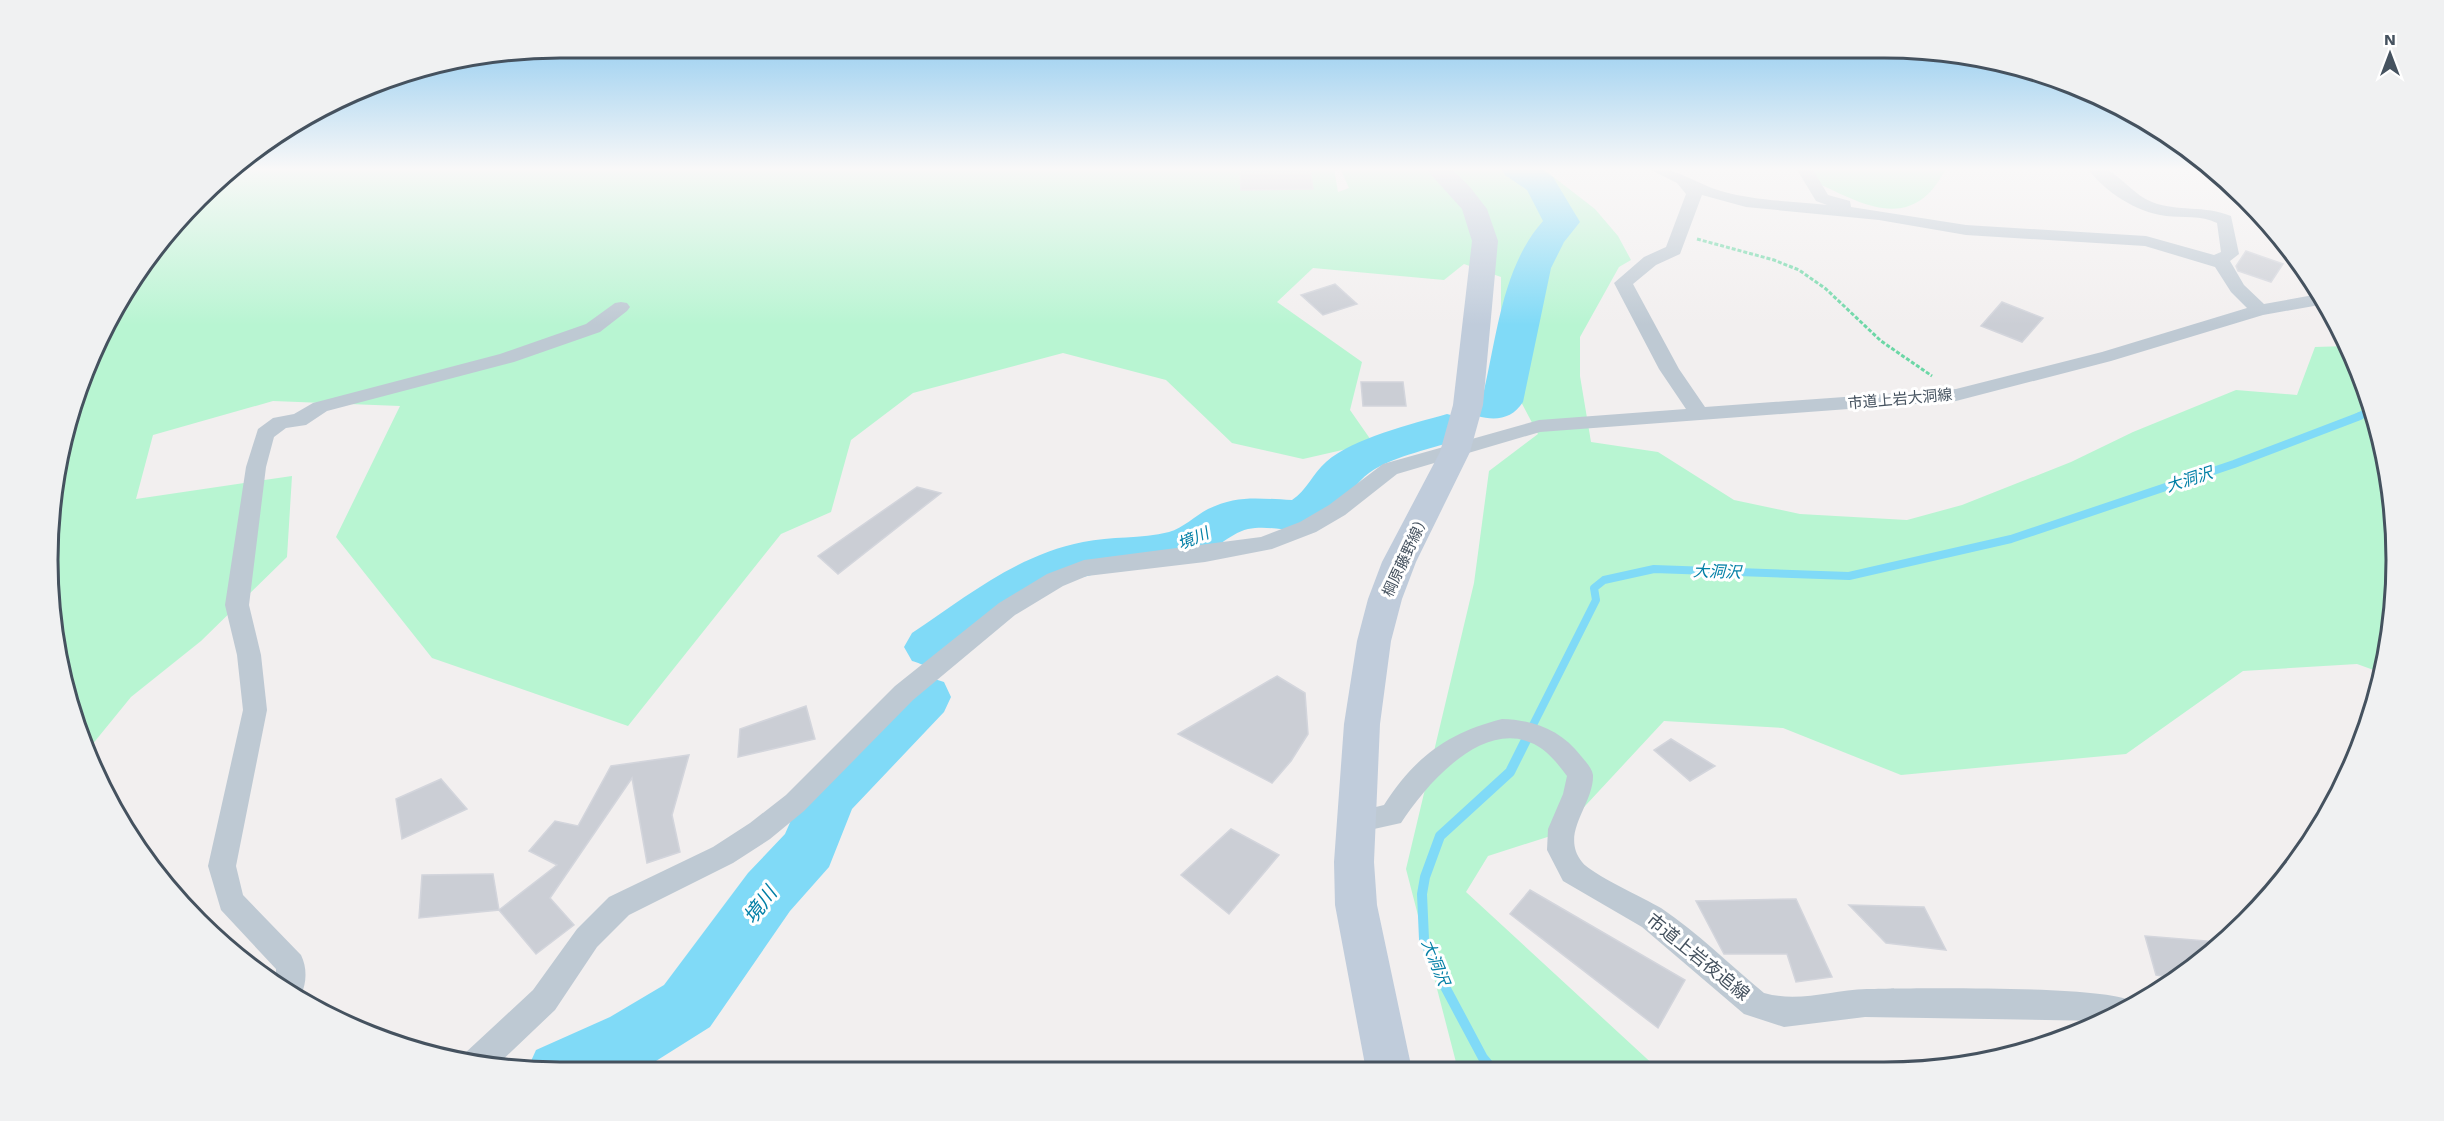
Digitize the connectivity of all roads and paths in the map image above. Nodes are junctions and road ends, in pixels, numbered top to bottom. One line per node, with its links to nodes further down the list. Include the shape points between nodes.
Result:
1 (1482, 220): 11 (main road, 棡原藤野線）, via 1485,241 1468,405)
2 (1910, 220): 5 (street, via 1966,230 2146,240)
3 (2225, 220): 5 (street, via 2230,254)
4 (1685, 222): 9 (path, via 1694,236 1704,242 1781,261 1809,276 1876,337); 10 (street, via 1674,250 1650,261 1623,283 1669,369)
5 (2217, 261): 8 (street)
6 (2312, 301): 8 (street, 市道上岩大洞線)
7 (621, 308): 13 (street, via 593,328 507,358 320,407 299,420 280,423 265,434 256,467 237,605 249,654 255,710 222,866 231,901 291,964)
8 (2260, 310): 9 (street, 市道上岩大洞線, via 2104,357)
9 (1956, 395): 10 (street, 市道上岩大洞線)
10 (1699, 414): 11 (street, 市道上岩大洞線, via 1539,426)
11 (1455, 452): 12 (main road, 棡原藤野線）, via 1400,562 1379,620 1362,724); 15 (street, 市道上岩大洞線, via 1390,469 1337,510 1308,527 1264,544 1084,568 1055,579 1007,609 904,693 795,802 760,831 723,855 619,906 587,938 544,1000)
12 (1356, 822): 14 (street, 市道上岩夜追線, via 1392,815 1418,777 1468,738 1518,727 1554,741 1568,753 1580,774 1561,829 1562,850 1573,872 1652,918 1755,1004 1784,1014 1865,1003); 16 (main road, 棡原藤野線）, via 1356,905)
13 (290, 983)
14 (2110, 1009)
15 (484, 1056)
16 (1387, 1062)

